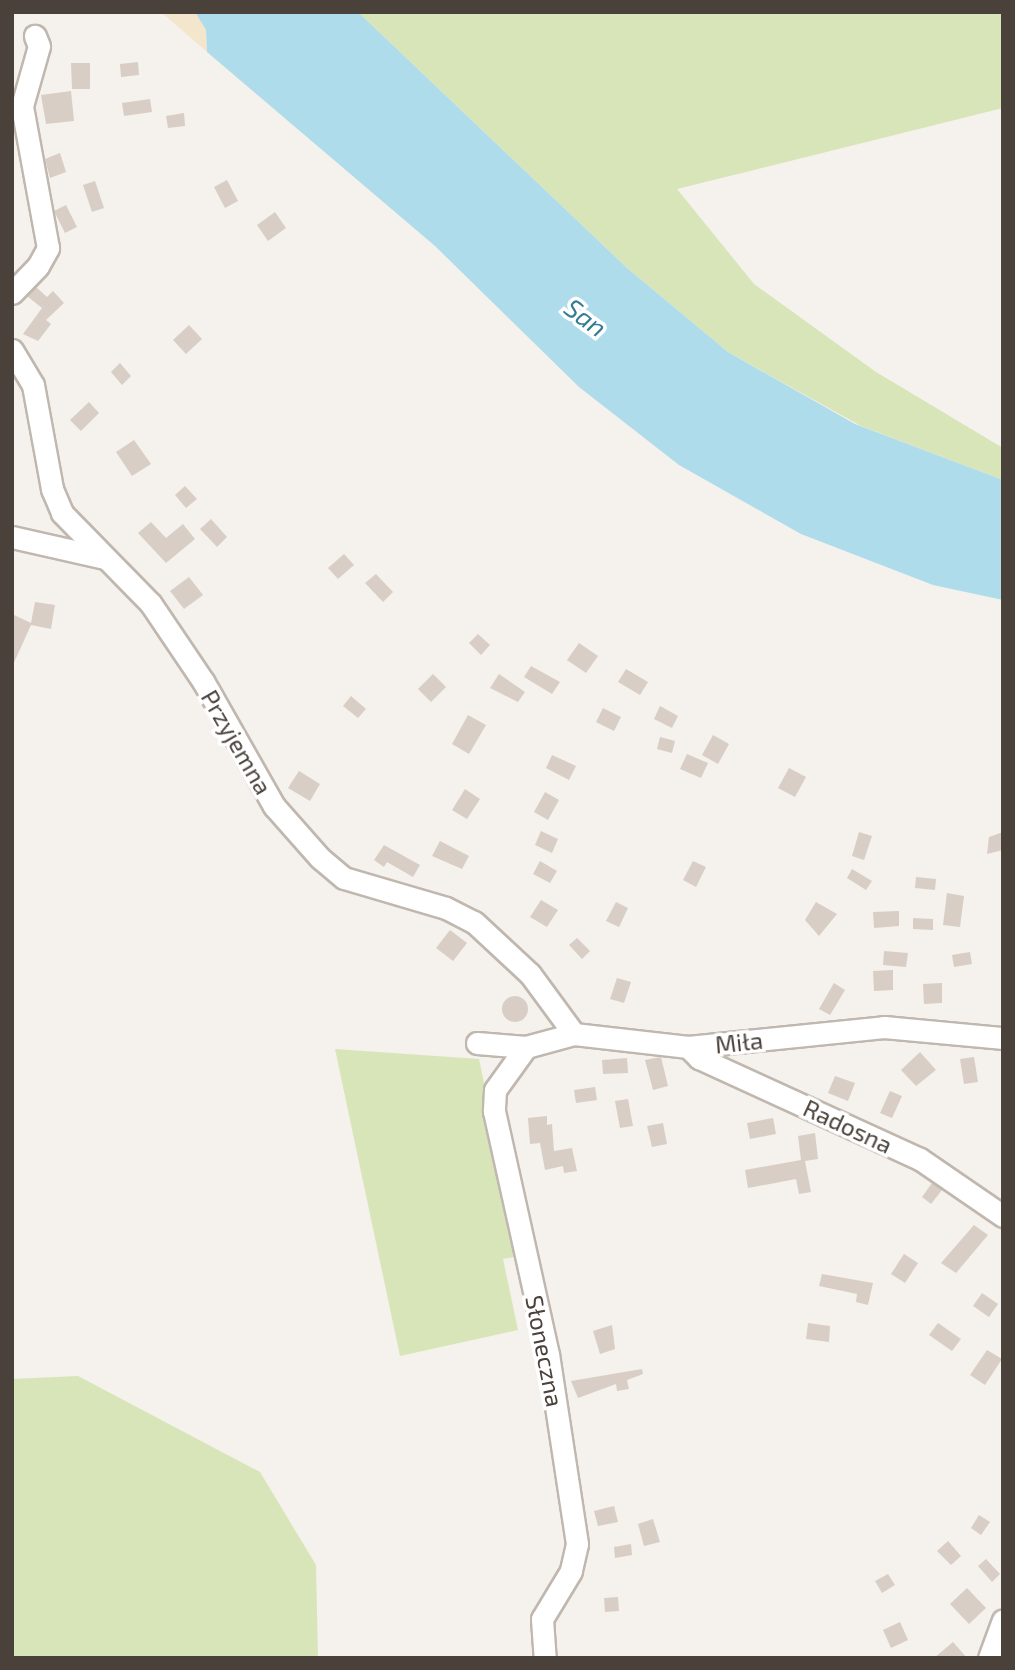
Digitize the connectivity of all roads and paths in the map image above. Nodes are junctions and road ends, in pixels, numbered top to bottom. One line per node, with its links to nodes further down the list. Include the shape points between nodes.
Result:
1 (35, 36): 2 (street, via 40,46 22,106 48,248)
2 (12, 293)
3 (12, 349): 5 (street, Przyjemna, via 33,385 52,489 62,513)
4 (12, 537): 5 (street)
5 (105, 558): 6 (street, Przyjemna, via 151,604 202,681 274,806 320,858 344,878 446,908 474,922 530,974)
6 (574, 1034): 9 (street, Miła); 10 (street, Miła)
7 (1003, 1038): 10 (street, Miła, via 884,1027)
8 (477, 1043): 9 (street, Miła)
9 (526, 1047): 13 (street, Słoneczna, via 495,1090 494,1111 548,1354 577,1544 571,1572 542,1619)
10 (688, 1047): 11 (street, Radosna, via 699,1058 920,1159)
11 (1003, 1216)
12 (1003, 1620): 14 (street)
13 (545, 1658)
14 (989, 1658)

